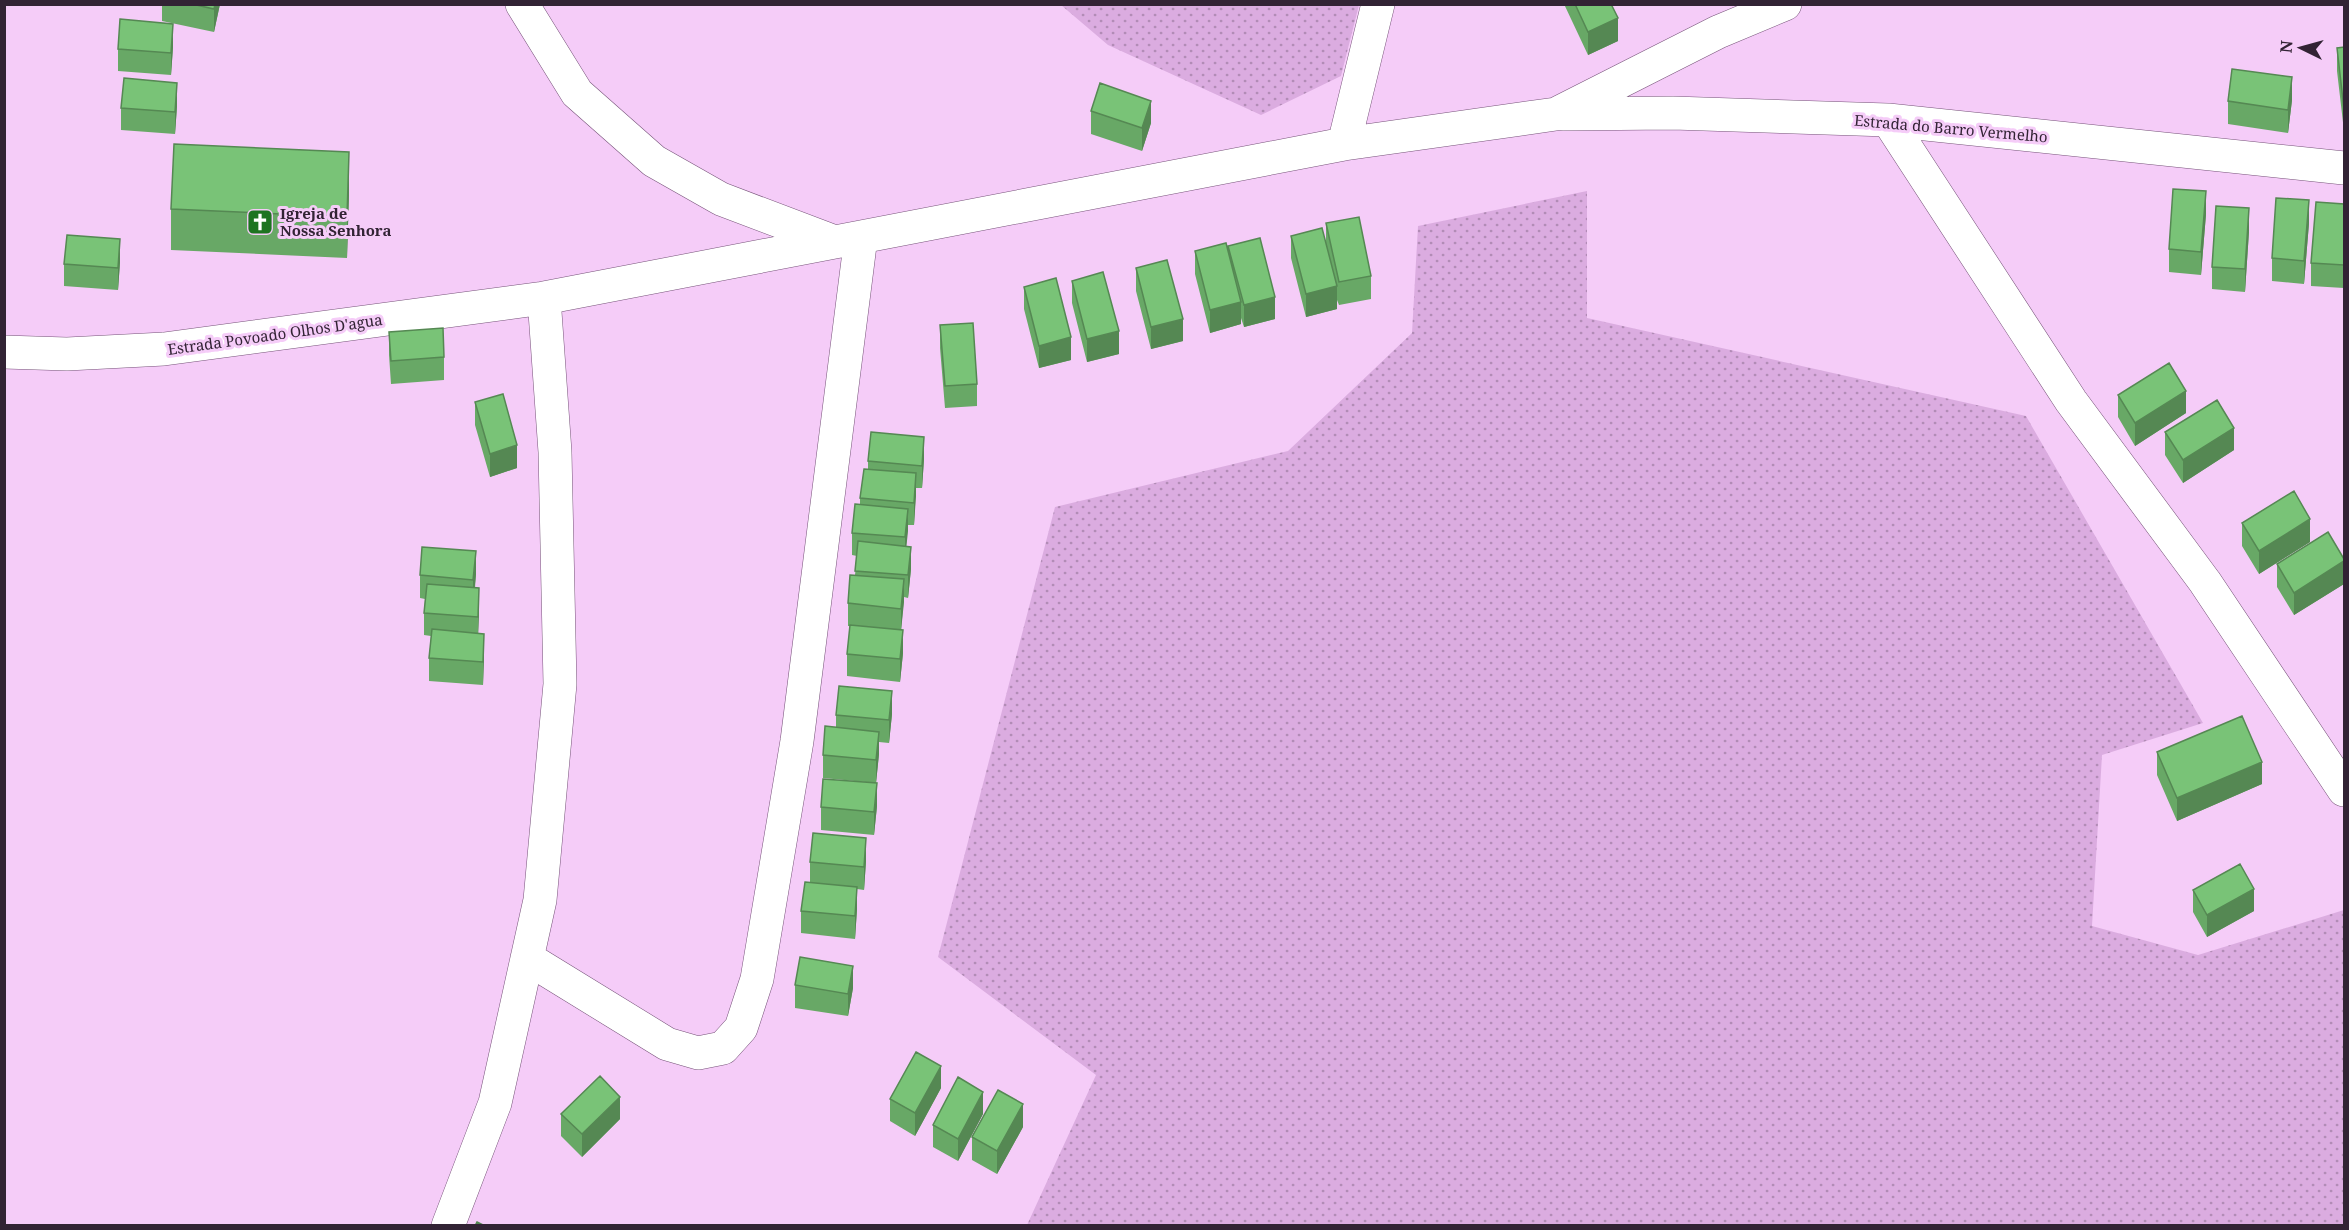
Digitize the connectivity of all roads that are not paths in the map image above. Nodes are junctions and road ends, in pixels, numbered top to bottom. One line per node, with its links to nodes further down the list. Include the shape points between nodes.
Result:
1 (522, 4): 8 (street, via 576,93 654,161 721,199)
2 (1378, 4): 6 (street)
3 (1785, 4): 4 (street, via 1718,32)
4 (1556, 114): 5 (street, Estrada do Barro Vermelho, via 1673,113); 6 (street, Estrada Povoado Olhos D'agua)
5 (1888, 120): 7 (street, Estrada do Barro Vermelho); 11 (street, via 2071,401 2205,582)
6 (1344, 144): 8 (street, Estrada Povoado Olhos D'agua)
7 (2344, 168)
8 (847, 239): 9 (street, Estrada Povoado Olhos D'agua); 12 (street, via 798,741 757,979 741,1028 723,1048 698,1053 667,1044)
9 (544, 298): 10 (street, Estrada Povoado Olhos D'agua, via 165,349 67,354); 12 (street, via 555,452 560,684 540,900)
10 (4, 352)
11 (2344, 790)
12 (527, 958): 13 (street, via 495,1103)
13 (448, 1226)

